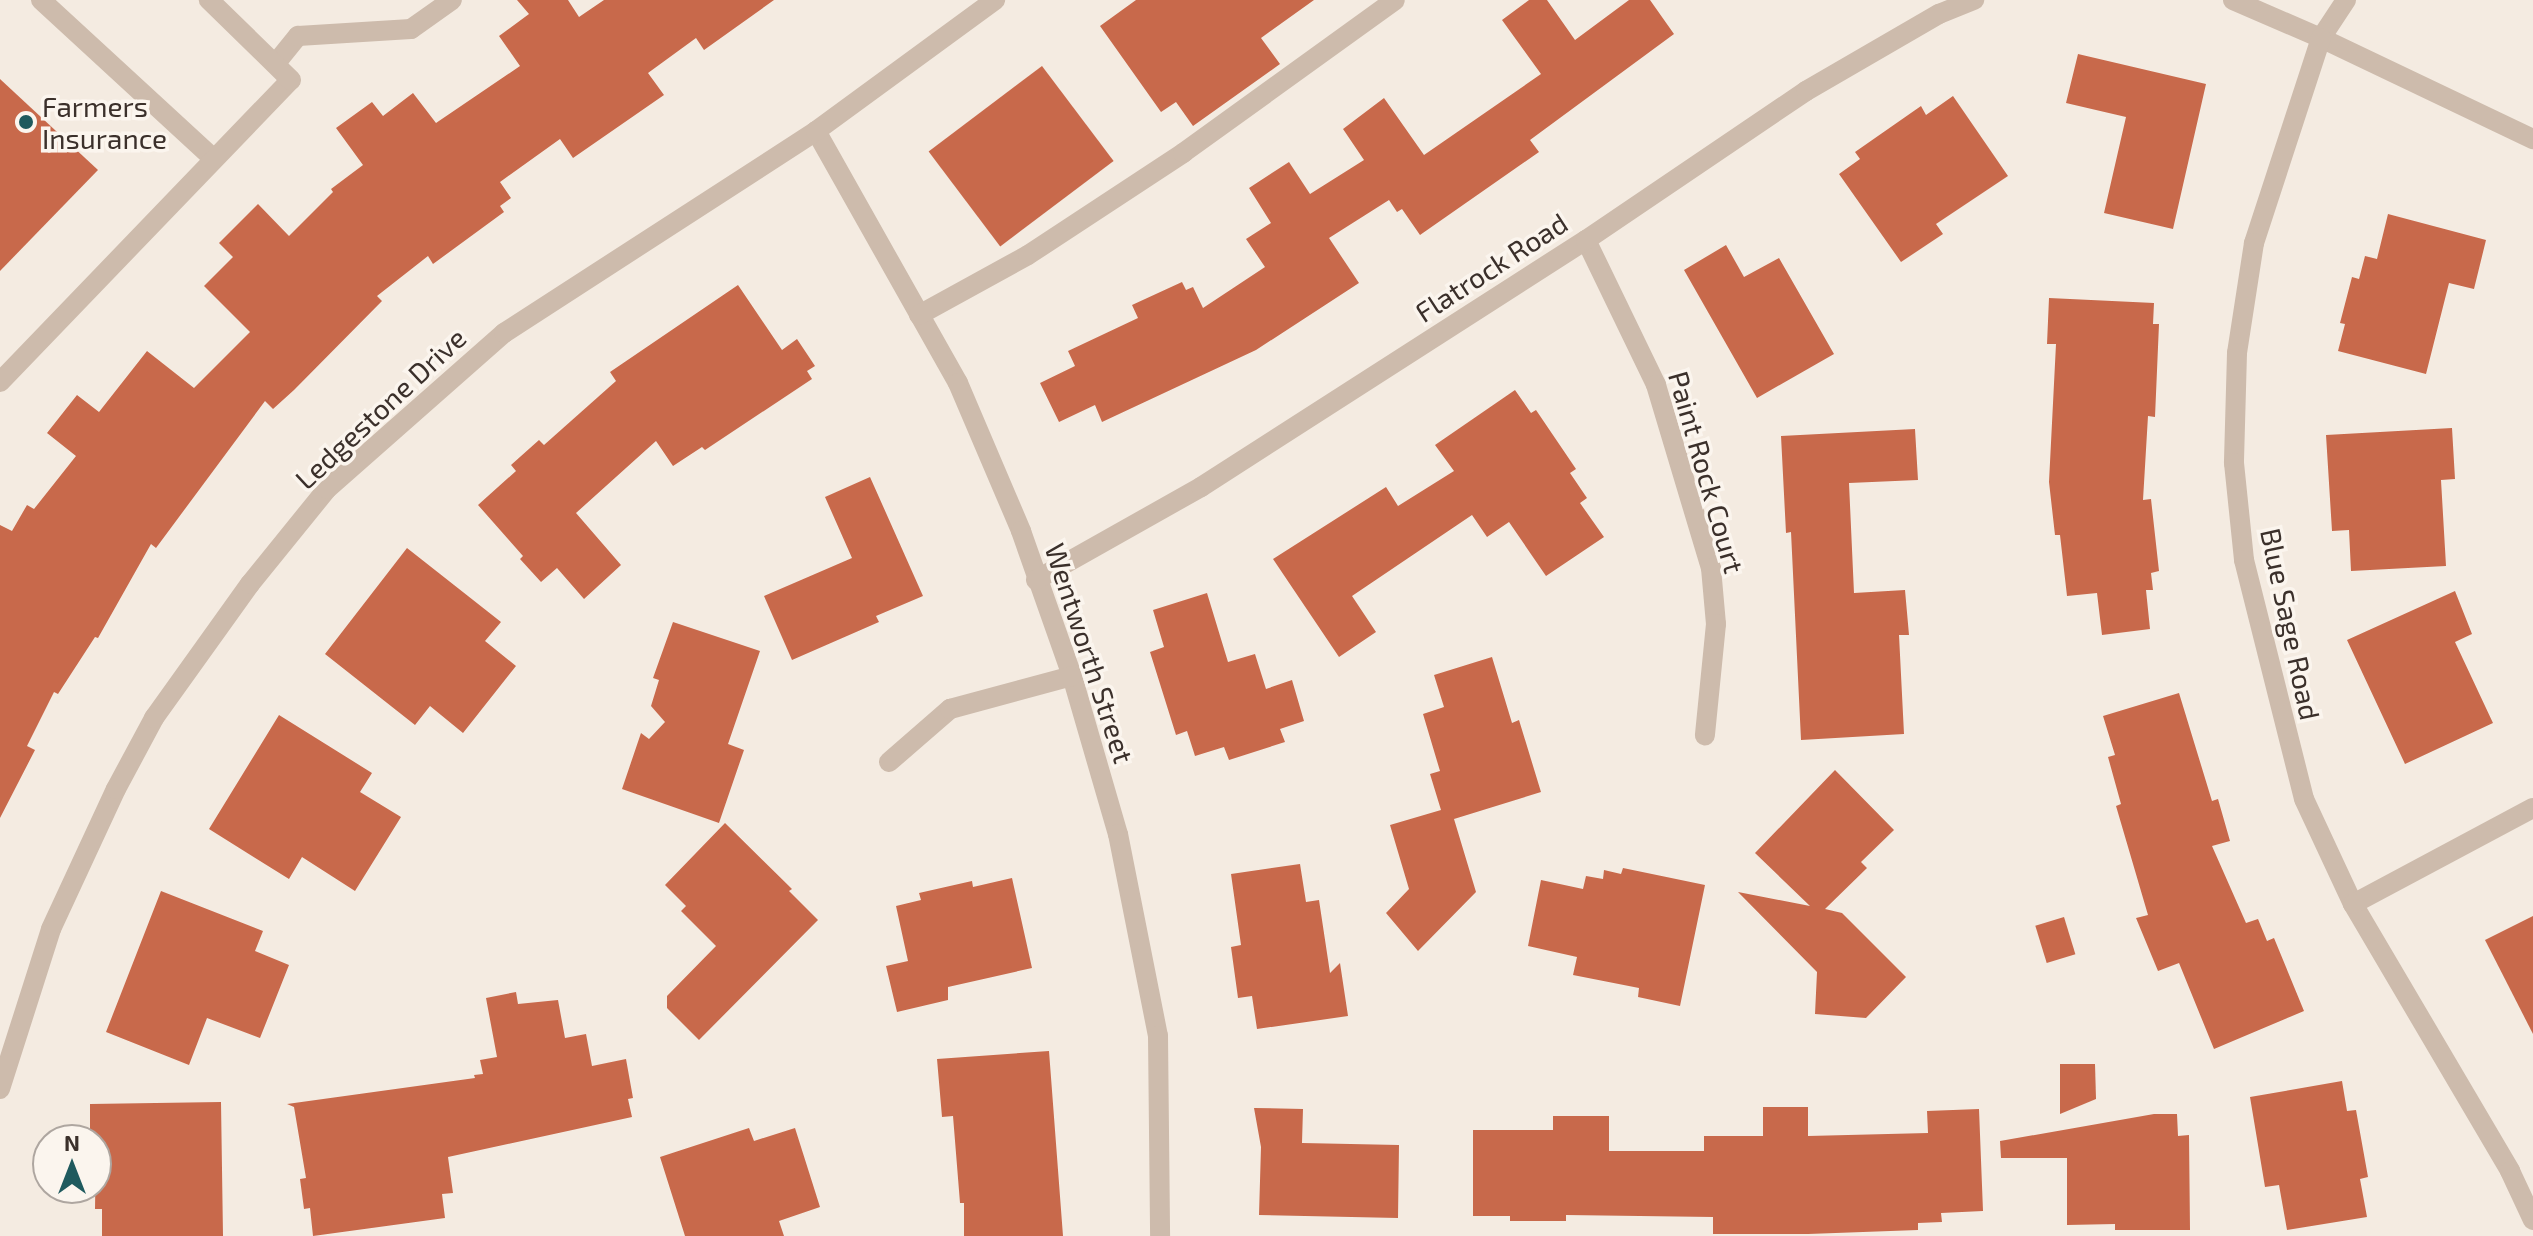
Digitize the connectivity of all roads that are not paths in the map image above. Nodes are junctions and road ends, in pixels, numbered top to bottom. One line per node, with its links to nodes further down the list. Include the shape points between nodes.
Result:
1 (41, 0): 13 (street)
2 (209, 0): 10 (street)
3 (452, 0): 10 (street, via 411,29 298,36)
4 (995, 0): 11 (street, Ledgestone Drive)
5 (1395, 0): 15 (street, via 1183,153 1028,255)
6 (1974, 0): 14 (street, Flatrock Road, via 1939,14 1806,91)
7 (2233, 0): 9 (street)
8 (2346, 0): 9 (street, Blue Sage Road)
9 (2321, 38): 12 (street); 22 (street, Blue Sage Road, via 2254,243 2237,353 2234,463 2244,560 2283,722 2304,799)
10 (276, 63): 13 (street, via 291,80)
11 (816, 131): 15 (street, Wentworth Street); 23 (street, Ledgestone Drive, via 504,333 327,489 250,584 154,718 51,929)
12 (2533, 139)
13 (214, 159): 16 (street)
14 (1586, 240): 17 (street, Flatrock Road, via 1201,487); 19 (street, Paint Rock Court, via 1656,385 1711,568 1716,624)
15 (919, 315): 17 (street, Wentworth Street, via 958,383 1021,531)
16 (0, 382)
17 (1036, 580): 18 (street, Wentworth Street)
18 (1072, 676): 20 (street, via 950,709); 25 (street, Wentworth Street, via 1118,834 1158,1036)
19 (1705, 735)
20 (889, 762)
21 (2533, 808): 22 (street)
22 (2353, 904): 24 (street, Blue Sage Road, via 2510,1171)
23 (0, 1089)
24 (2533, 1220)
25 (1160, 1236)

